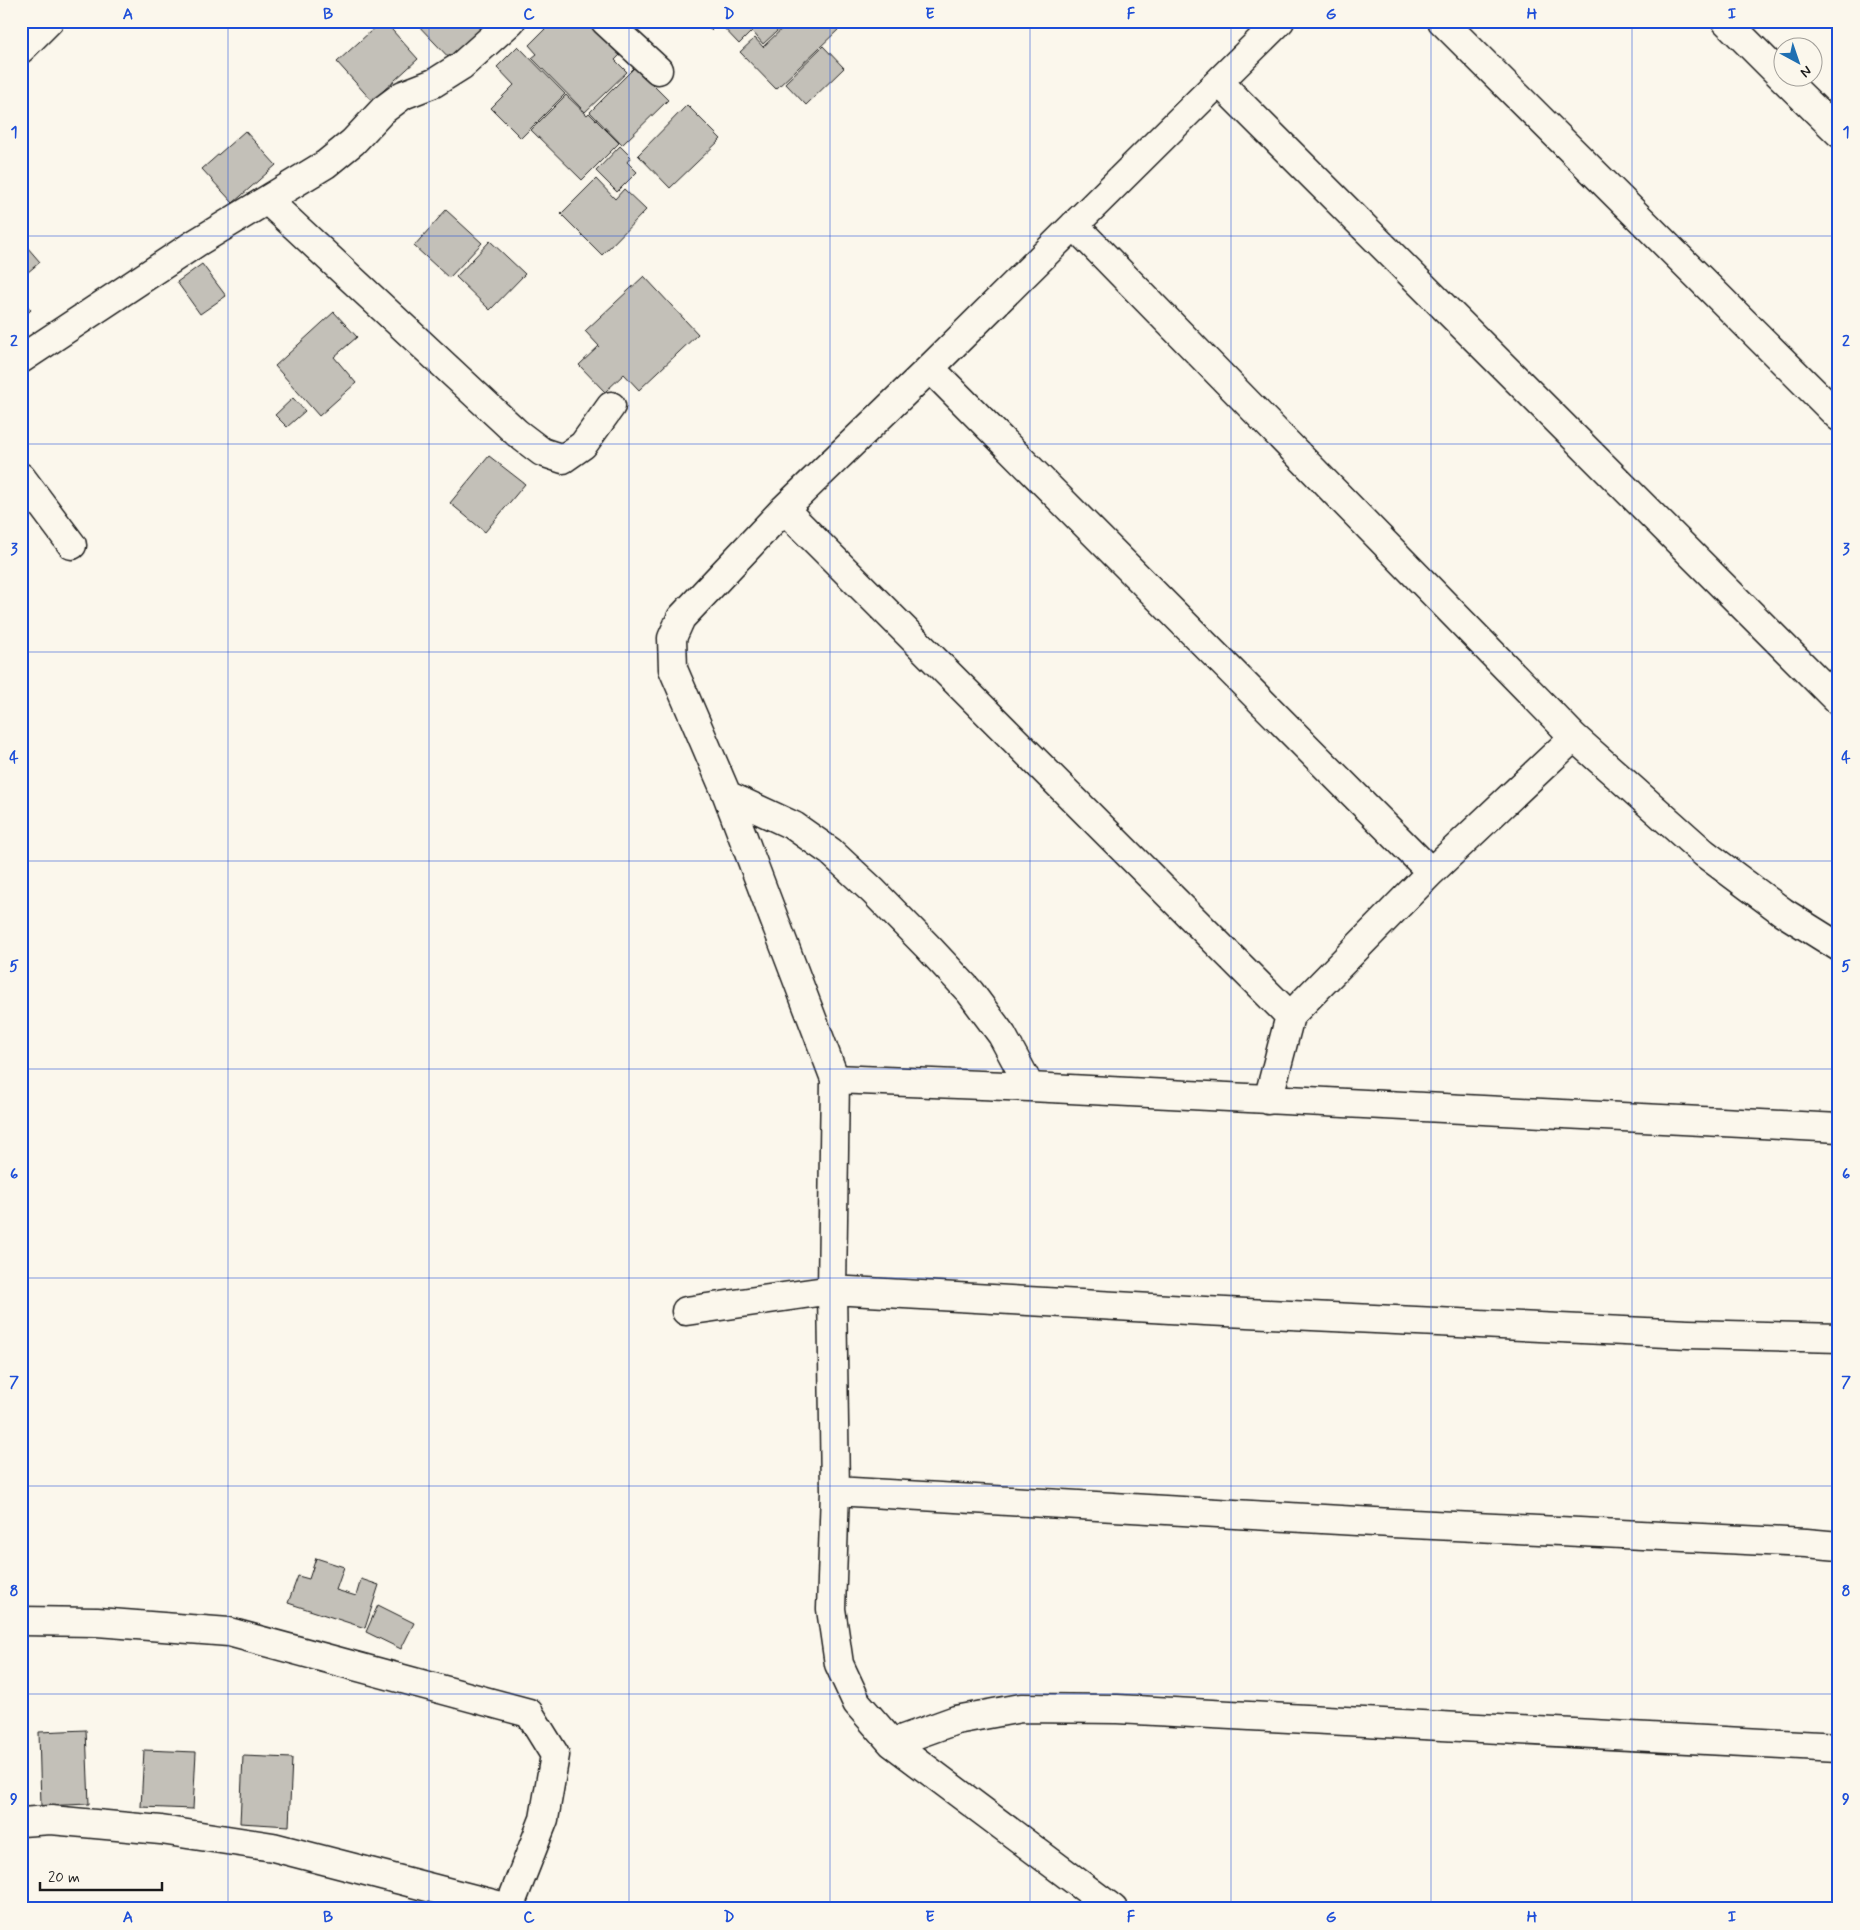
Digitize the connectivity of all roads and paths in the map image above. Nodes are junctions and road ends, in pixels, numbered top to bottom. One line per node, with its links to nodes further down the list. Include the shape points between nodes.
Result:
1 (49, 21): 7 (street)
2 (511, 21): 13 (street, via 461,66 382,110 353,142 326,164)
3 (605, 21): 9 (street)
4 (1280, 21): 10 (street)
5 (1442, 21): 18 (street)
6 (1726, 21): 8 (street)
7 (21, 48)
8 (1772, 66)
9 (658, 70)
10 (1219, 82): 14 (street); 22 (street)
11 (1794, 88): 12 (street)
12 (1839, 134)
13 (268, 201): 15 (street, via 196,243); 17 (street, via 517,433 542,452 563,459 583,444)
14 (1074, 225): 16 (street); 23 (street)
15 (21, 358)
16 (930, 368): 20 (street); 25 (street)
17 (611, 406)
18 (1839, 417)
19 (21, 477): 21 (street)
20 (784, 509): 24 (street, via 681,618 672,638 673,669); 27 (street)
21 (72, 545)
22 (1839, 702)
23 (1574, 737): 25 (street); 26 (street, via 1704,853 1783,912)
24 (727, 795): 28 (street); 29 (street, via 794,826 831,852 873,891 970,992 1002,1035)
25 (1431, 872): 27 (street)
26 (1839, 947)
27 (1290, 1016): 30 (street)
28 (835, 1079): 29 (street); 32 (street)
29 (1030, 1087): 30 (street)
30 (1268, 1100): 31 (street)
31 (1839, 1128)
32 (832, 1290): 33 (street); 34 (street, via 1205,1311); 35 (street)
33 (686, 1311)
34 (1839, 1338)
35 (835, 1491): 36 (street); 38 (street, via 831,1609 840,1664 857,1703)
36 (1839, 1546)
37 (21, 1621): 40 (street, via 97,1622 229,1632 529,1713 555,1755 544,1819 509,1908 273,1847 161,1830 51,1820)
38 (892, 1743): 39 (street, via 956,1720 1030,1708 1116,1709); 41 (street)
39 (1839, 1747)
40 (21, 1822)
41 (1113, 1909)

